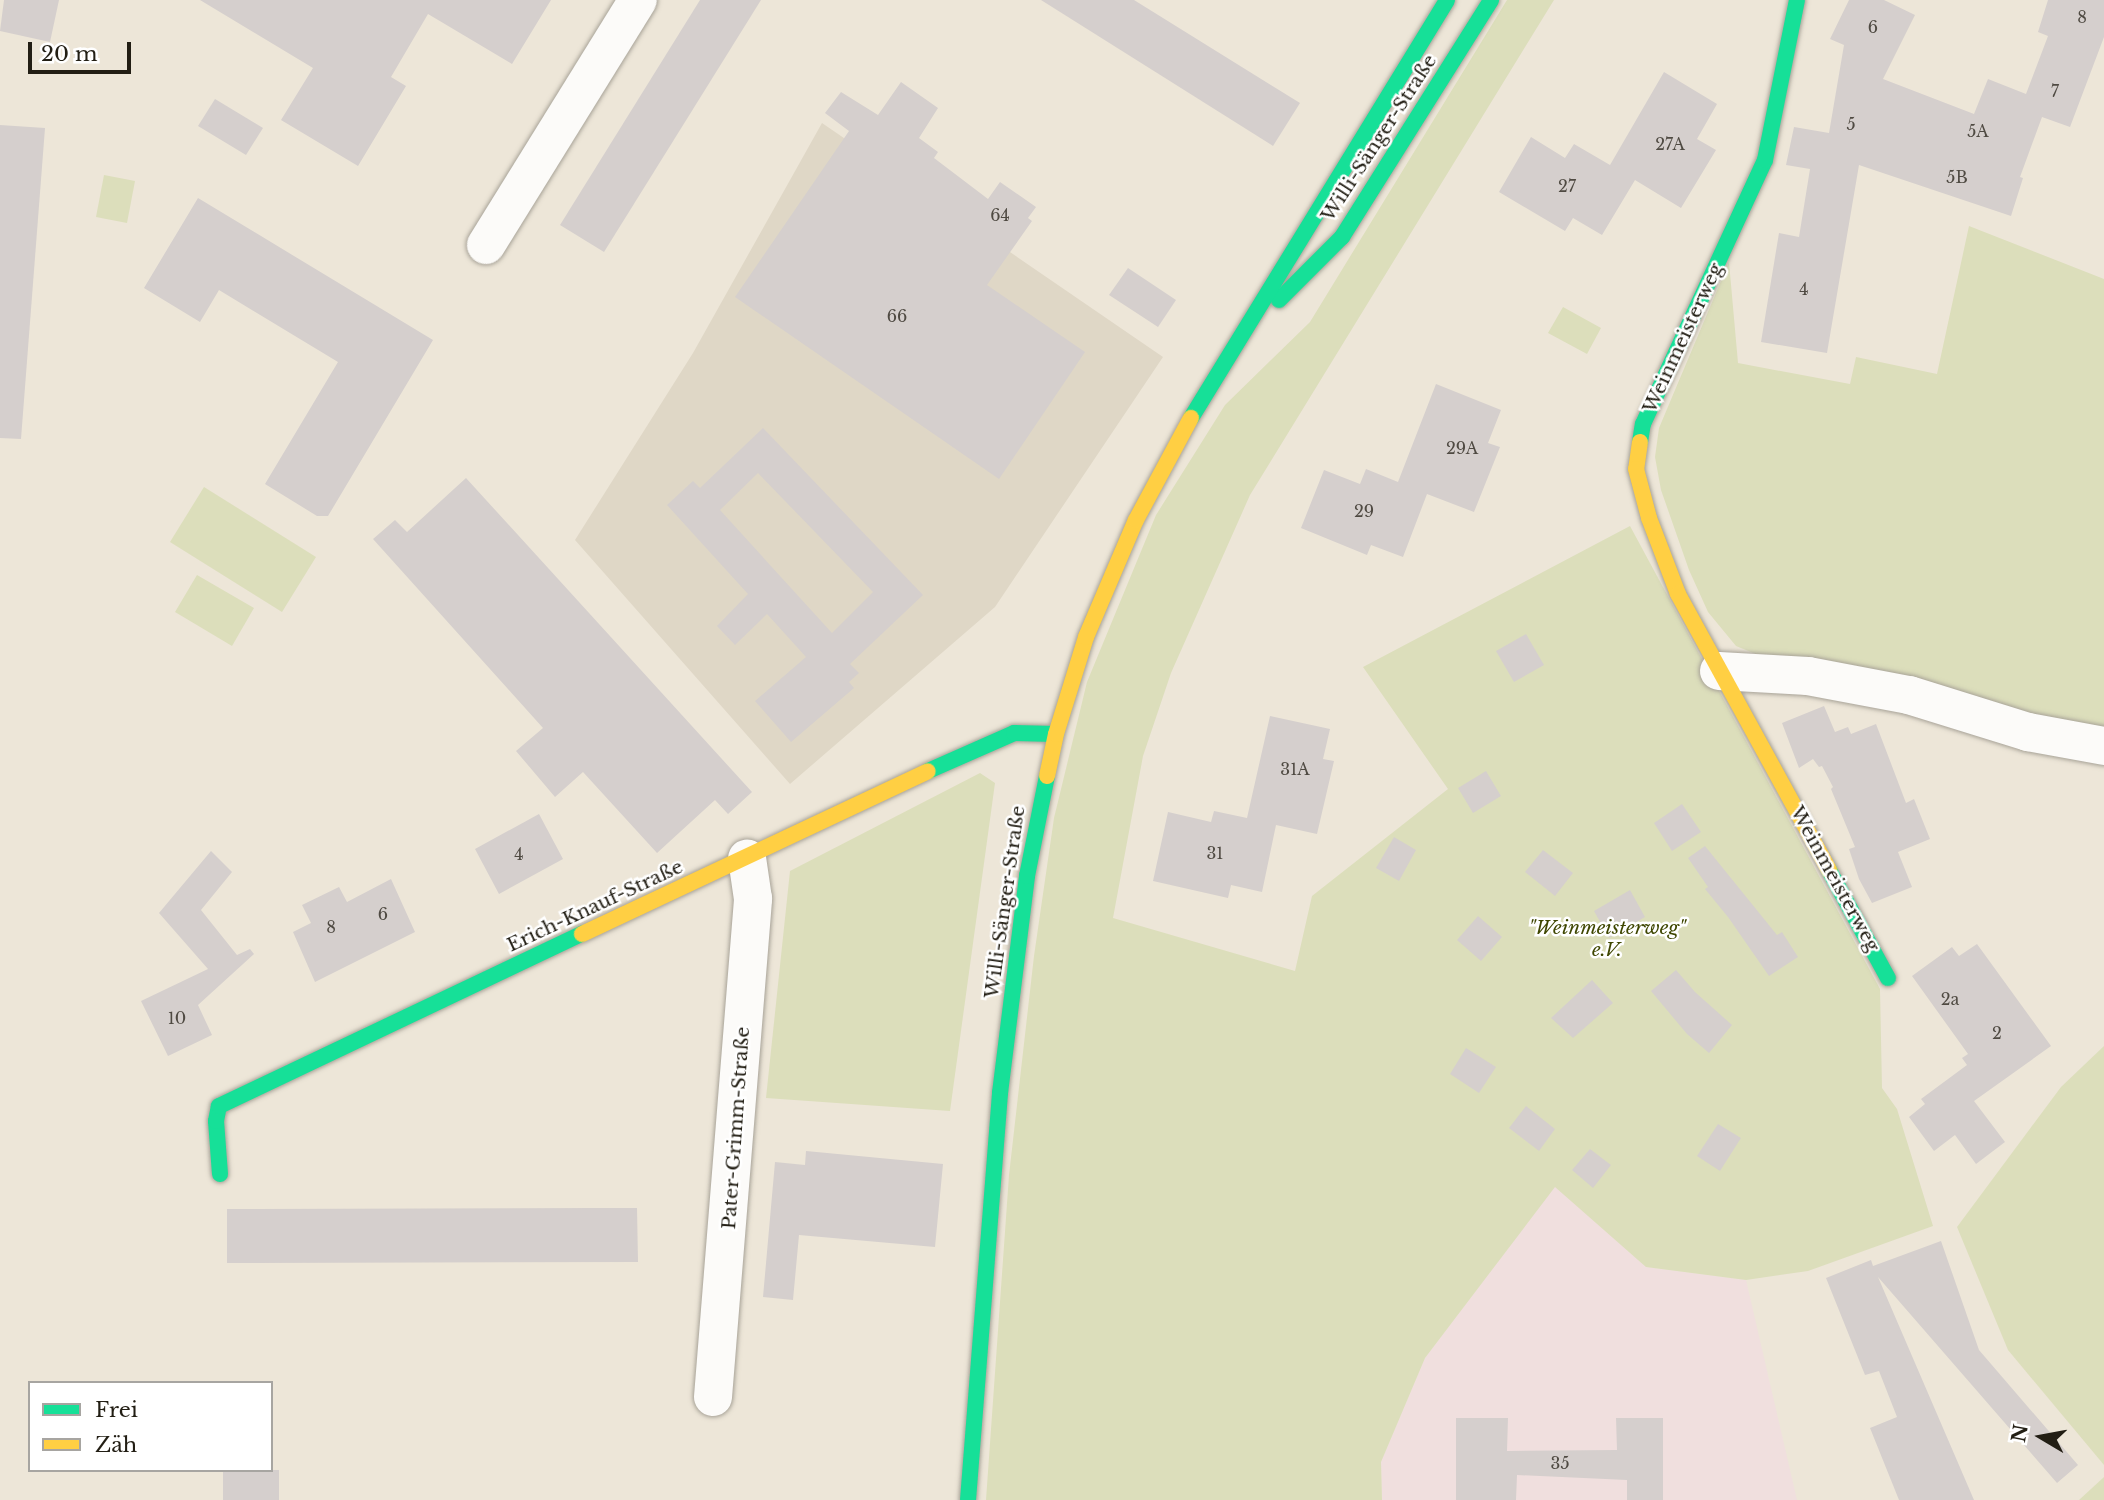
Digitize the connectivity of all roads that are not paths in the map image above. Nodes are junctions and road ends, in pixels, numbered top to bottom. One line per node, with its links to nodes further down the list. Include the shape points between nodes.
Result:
1 (638, 0): 5 (street)
2 (1447, 0): 6 (street, Willi-Sänger-Straße)
3 (1491, 0): 6 (street, Willi-Sänger-Straße, via 1342,237)
4 (1797, 0): 7 (street, Weinmeisterweg, via 1765,160 1643,424 1636,469 1678,594)
5 (486, 245)
6 (1231, 348): 8 (street, Willi-Sänger-Straße, via 1136,520 1086,637)
7 (1719, 671): 9 (street, via 1808,676 1909,695 2028,732); 11 (street, Weinmeisterweg)
8 (1056, 734): 10 (street, Erich-Knauf-Straße, via 1014,733 988,742); 14 (street, Willi-Sänger-Straße, via 1027,876 1000,1093)
9 (2104, 746)
10 (747, 858): 12 (street, Erich-Knauf-Straße, via 219,1106); 13 (street, Pater-Grimm-Straße, via 753,899)
11 (1888, 978)
12 (220, 1174)
13 (713, 1397)
14 (968, 1500)

